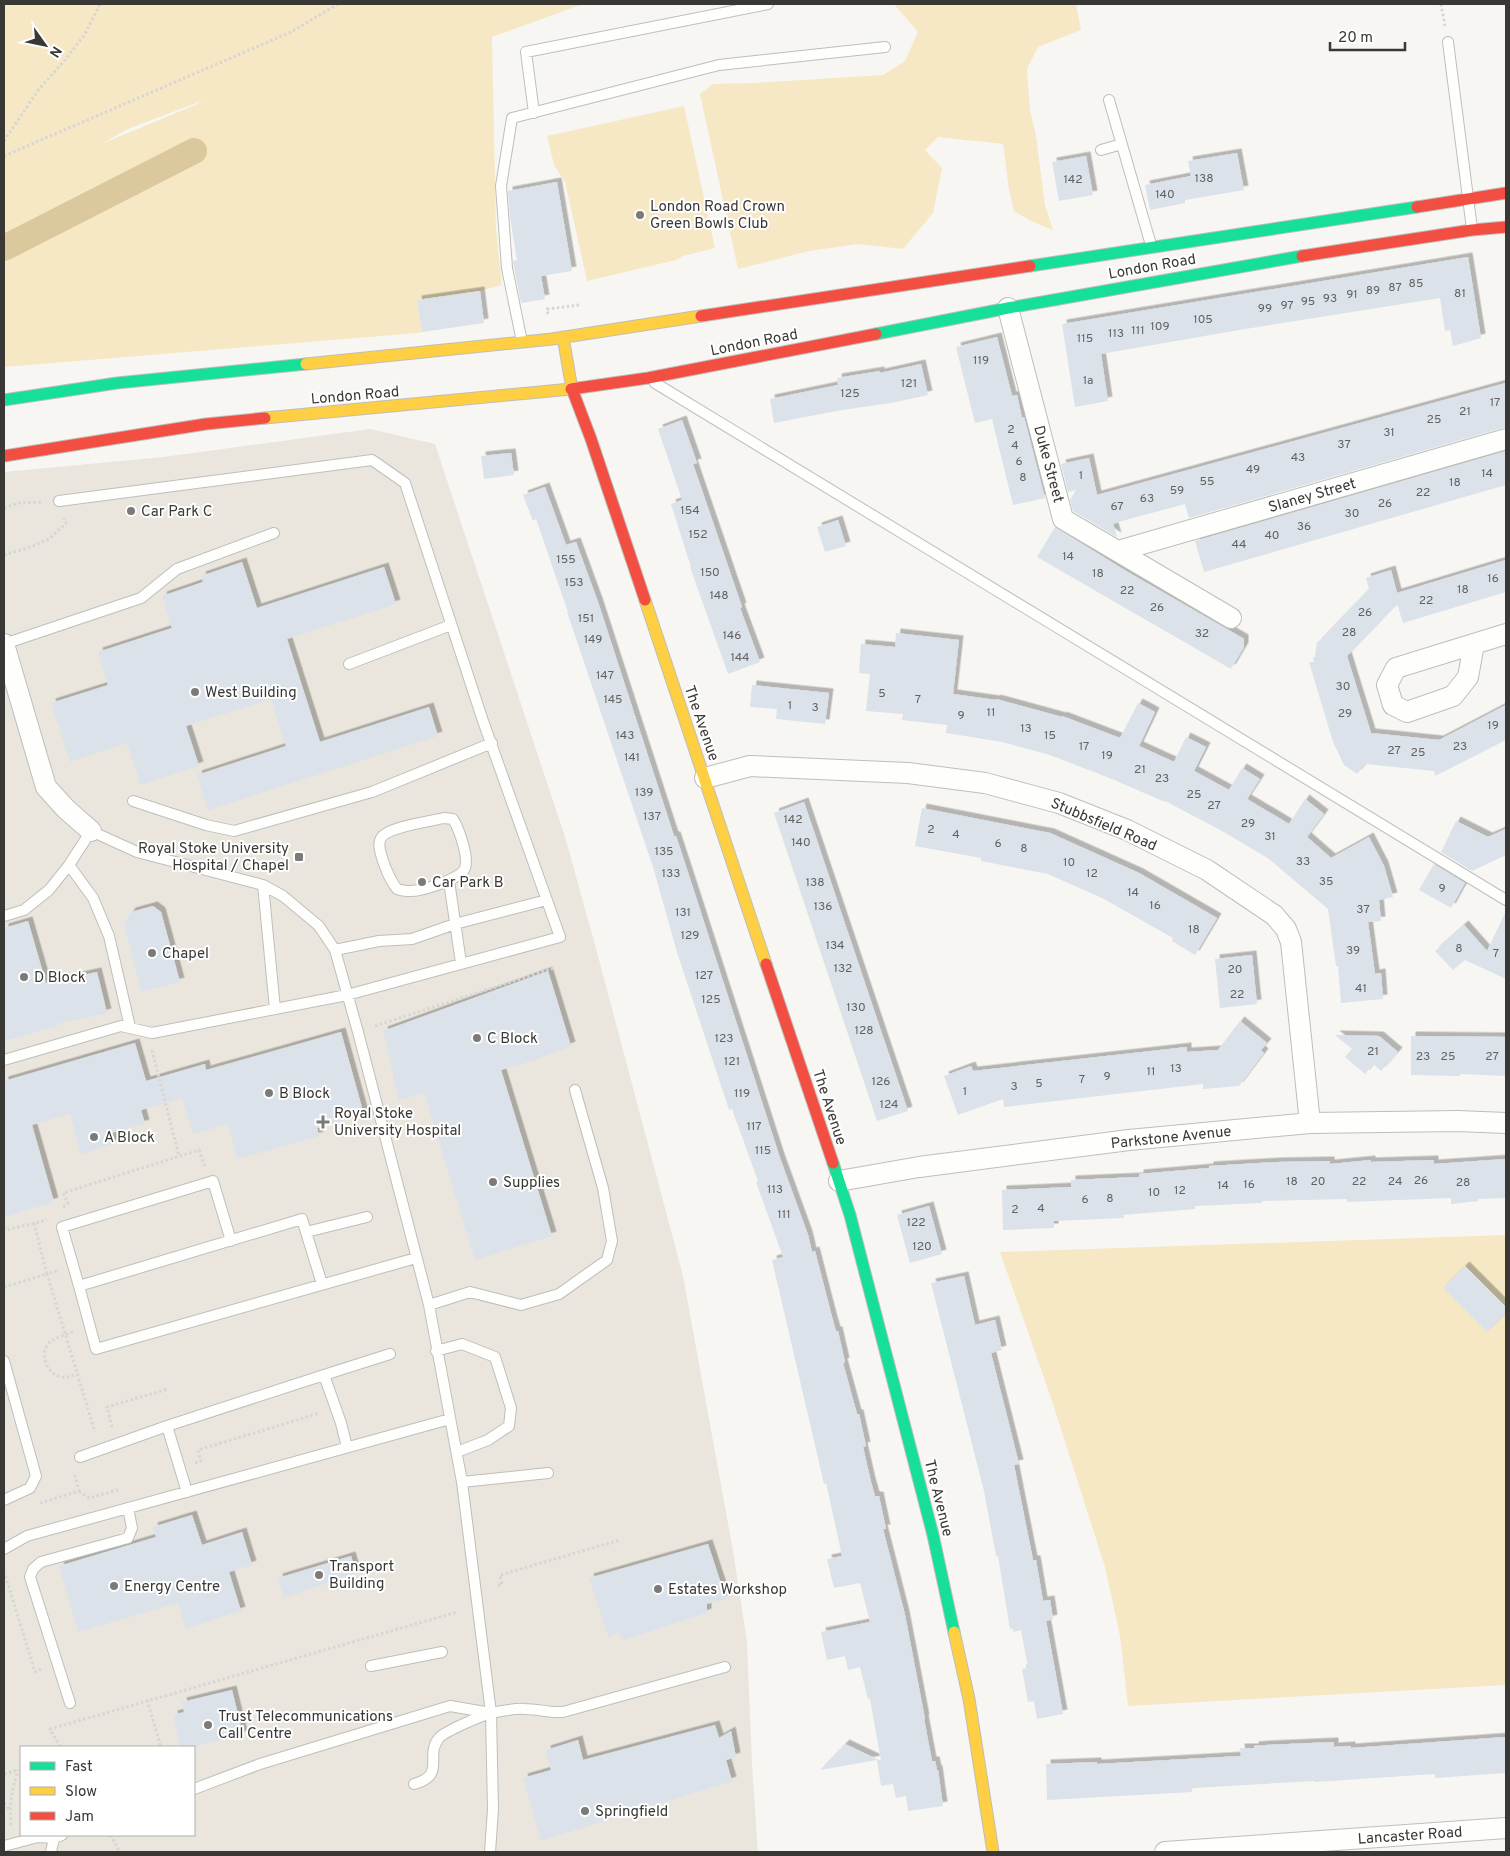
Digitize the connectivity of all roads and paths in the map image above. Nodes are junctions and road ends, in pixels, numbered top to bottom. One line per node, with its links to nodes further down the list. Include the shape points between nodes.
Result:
1 (100, 4): 8 (path, via 85,34 39,88)
2 (338, 4): 11 (path, via 292,32)
3 (768, 4): 7 (lane, via 526,52)
4 (1448, 42): 13 (lane)
5 (885, 47): 7 (lane, via 719,65)
6 (1110, 100): 9 (lane)
7 (534, 113): 21 (lane, via 512,118 501,186 508,268)
8 (4, 140)
9 (1122, 144): 10 (lane); 16 (lane)
10 (1101, 150)
11 (4, 156)
12 (1506, 193): 13 (main road, London Road)
13 (1468, 199): 15 (lane); 16 (main road, London Road)
14 (1506, 227): 15 (main road, London Road)
15 (1472, 230): 18 (main road, London Road, via 1245,264)
16 (1152, 247): 20 (main road, London Road)
17 (578, 305): 19 (path)
18 (1008, 308): 22 (main road, London Road); 30 (street, Duke Street, via 1063,519)
19 (547, 309)
20 (563, 337): 21 (main road, London Road); 23 (main road, The Avenue)
21 (522, 342): 24 (main road, London Road, via 117,383)
22 (648, 378): 23 (main road, London Road); 46 (lane)
23 (572, 389): 26 (main road, London Road, via 206,424); 39 (main road, The Avenue)
24 (4, 400)
25 (1506, 439): 30 (street, Slaney Street)
26 (4, 456)
27 (59, 501): 28 (path, via 19,503); 31 (path, via 66,523 48,539); 33 (lane, via 372,460 405,483)
28 (4, 508)
29 (274, 533): 35 (lane, via 177,569 141,598)
30 (1118, 551): 32 (street, Duke Street)
31 (4, 555)
32 (1230, 618)
33 (452, 624): 37 (lane); 38 (lane)
34 (1506, 634): 36 (street)
35 (4, 644): 41 (street, via 46,787)
36 (1474, 644)
37 (349, 664)
38 (492, 743): 40 (lane, via 372,792 234,831); 45 (lane)
39 (705, 778): 59 (street, Stubbsfield Road, via 750,766 908,773 985,783 1067,806 1127,830 1207,870 1274,915 1286,929 1291,942); 62 (main road, The Avenue)
40 (133, 801)
41 (90, 831): 42 (lane); 44 (lane, via 137,852)
42 (69, 865): 47 (lane, via 49,890 24,910); 54 (lane, via 93,898 109,936)
43 (449, 881): 43 (lane, via 409,892 396,889 388,878 381,854 379,843 382,836 390,831 444,818 453,819 466,867 463,873); 48 (lane)
44 (263, 885): 49 (lane, via 300,908 319,926); 53 (lane)
45 (546, 900): 48 (lane); 50 (lane, via 560,937)
46 (1506, 900)
47 (4, 916)
48 (455, 924): 49 (lane, via 412,939 379,941); 50 (lane)
49 (335, 950): 52 (lane)
50 (461, 964): 52 (lane)
51 (554, 968): 56 (path)
52 (346, 995): 53 (lane); 56 (lane)
53 (275, 1009): 55 (lane, via 152,1033)
54 (130, 1027): 55 (lane); 57 (lane, via 121,1026)
55 (147, 1031): 61 (path)
56 (358, 1032): 71 (lane)
57 (4, 1060)
58 (575, 1090): 77 (lane, via 603,1188 612,1242 607,1260 559,1294 521,1305 470,1292)
59 (1310, 1123): 60 (street, Parkstone Avenue); 62 (street, Parkstone Avenue, via 1129,1140 919,1166)
60 (1506, 1123)
61 (180, 1156): 63 (path, via 199,1150); 64 (path, via 63,1193 68,1203)
62 (839, 1181): 127 (main road, The Avenue, via 933,1535 969,1699)
63 (210, 1182): 70 (lane, via 214,1181); 72 (lane, via 62,1227)
64 (62, 1209)
65 (54, 1214): 67 (path, via 48,1220)
66 (367, 1217): 69 (lane)
67 (34, 1223): 68 (path); 73 (path)
68 (4, 1228)
69 (306, 1232): 70 (lane, via 302,1220); 74 (lane)
70 (231, 1241): 75 (lane)
71 (416, 1258): 74 (lane); 77 (lane)
72 (74, 1268): 73 (path); 75 (lane)
73 (47, 1274): 76 (path); 79 (path)
74 (322, 1284): 78 (lane, via 96,1349)
75 (79, 1286): 78 (lane)
76 (4, 1287)
77 (429, 1305): 80 (lane)
78 (90, 1327): 79 (path)
79 (66, 1334): 83 (path); 83 (path, via 51,1341 45,1348 44,1358 48,1368 57,1376 66,1378)
80 (436, 1350): 85 (lane); 90 (lane, via 462,1344 495,1357 511,1408 510,1426 488,1440)
81 (390, 1354): 84 (lane)
82 (4, 1361): 98 (lane, via 36,1476 30,1488)
83 (77, 1374): 88 (path)
84 (324, 1375): 86 (lane); 87 (lane)
85 (450, 1418): 89 (lane); 90 (lane)
86 (340, 1423): 89 (lane); 92 (path, via 327,1426 323,1412 198,1450 201,1461)
87 (168, 1426): 91 (lane); 92 (lane)
88 (96, 1438)
89 (347, 1447): 97 (lane)
90 (457, 1452): 94 (lane)
91 (80, 1457)
92 (180, 1467): 97 (lane)
93 (548, 1473): 94 (lane)
94 (462, 1482): 111 (lane)
95 (124, 1488): 96 (path, via 90,1498)
96 (80, 1491)
97 (187, 1492): 99 (lane)
98 (4, 1500)
99 (128, 1508): 101 (lane, via 27,1536); 106 (lane, via 132,1528 128,1538 41,1562 33,1569 30,1577)
100 (620, 1540): 103 (path, via 500,1575 502,1585)
101 (4, 1549)
102 (4, 1571): 106 (path, via 35,1672)
103 (498, 1585)
104 (457, 1612): 109 (path)
105 (442, 1652): 107 (lane)
106 (57, 1659): 110 (lane)
107 (371, 1666)
108 (725, 1667): 111 (lane, via 563,1712 524,1708)
109 (147, 1700): 112 (path, via 50,1730); 113 (path)
110 (70, 1703)
111 (491, 1713): 115 (lane, via 439,1738 432,1772 426,1780); 116 (lane, via 450,1706 260,1764); 126 (lane, via 493,1809)
112 (59, 1746)
113 (161, 1746)
114 (4, 1774): 118 (path, via 18,1770)
115 (414, 1784)
116 (195, 1789)
117 (4, 1803): 118 (path)
118 (9, 1809): 119 (path)
119 (11, 1824)
120 (1506, 1828): 128 (street, Lancaster Road)
121 (58, 1836): 123 (lane, via 38,1837); 124 (lane)
122 (111, 1836): 125 (path)
123 (4, 1846)
124 (51, 1852)
125 (120, 1852)
126 (490, 1852)
127 (993, 1852)
128 (1165, 1852)

